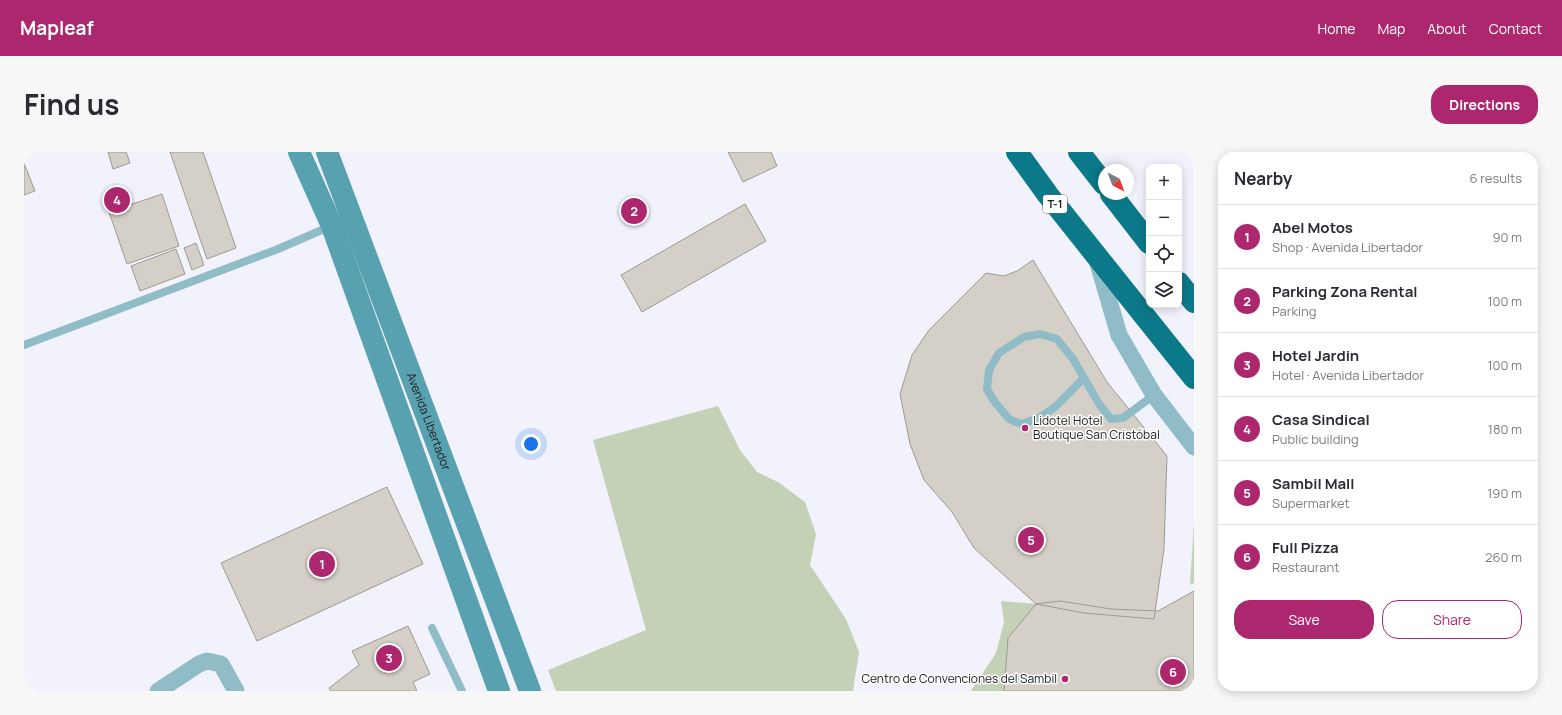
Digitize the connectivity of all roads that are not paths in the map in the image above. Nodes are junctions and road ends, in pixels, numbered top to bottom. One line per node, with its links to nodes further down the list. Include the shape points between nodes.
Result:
1 (299, 152): 7 (main road, Avenida Libertador)
2 (327, 152): 22 (main road, Avenida Libertador)
3 (1017, 152): 9 (highway, T-1)
4 (1079, 152): 5 (highway)
5 (1098, 176)
6 (1116, 200): 8 (highway)
7 (332, 226): 12 (lane); 21 (main road, Avenida Libertador)
8 (1146, 239)
9 (1095, 254): 14 (highway, T-1); 15 (street, via 1119,335)
10 (1182, 287): 11 (highway)
11 (1194, 302)
12 (24, 345)
13 (1084, 378): 13 (lane, via 1057,339 1040,334 1024,337 999,353 989,370 987,389 1009,419 1021,424 1039,418 1056,407); 15 (lane, via 1111,419 1123,418)
14 (1194, 378)
15 (1154, 395): 16 (street)
16 (1194, 447)
17 (432, 628): 20 (lane)
18 (158, 691): 19 (street, via 207,661 221,664)
19 (236, 691)
20 (462, 691)
21 (499, 691)
22 (530, 691)

